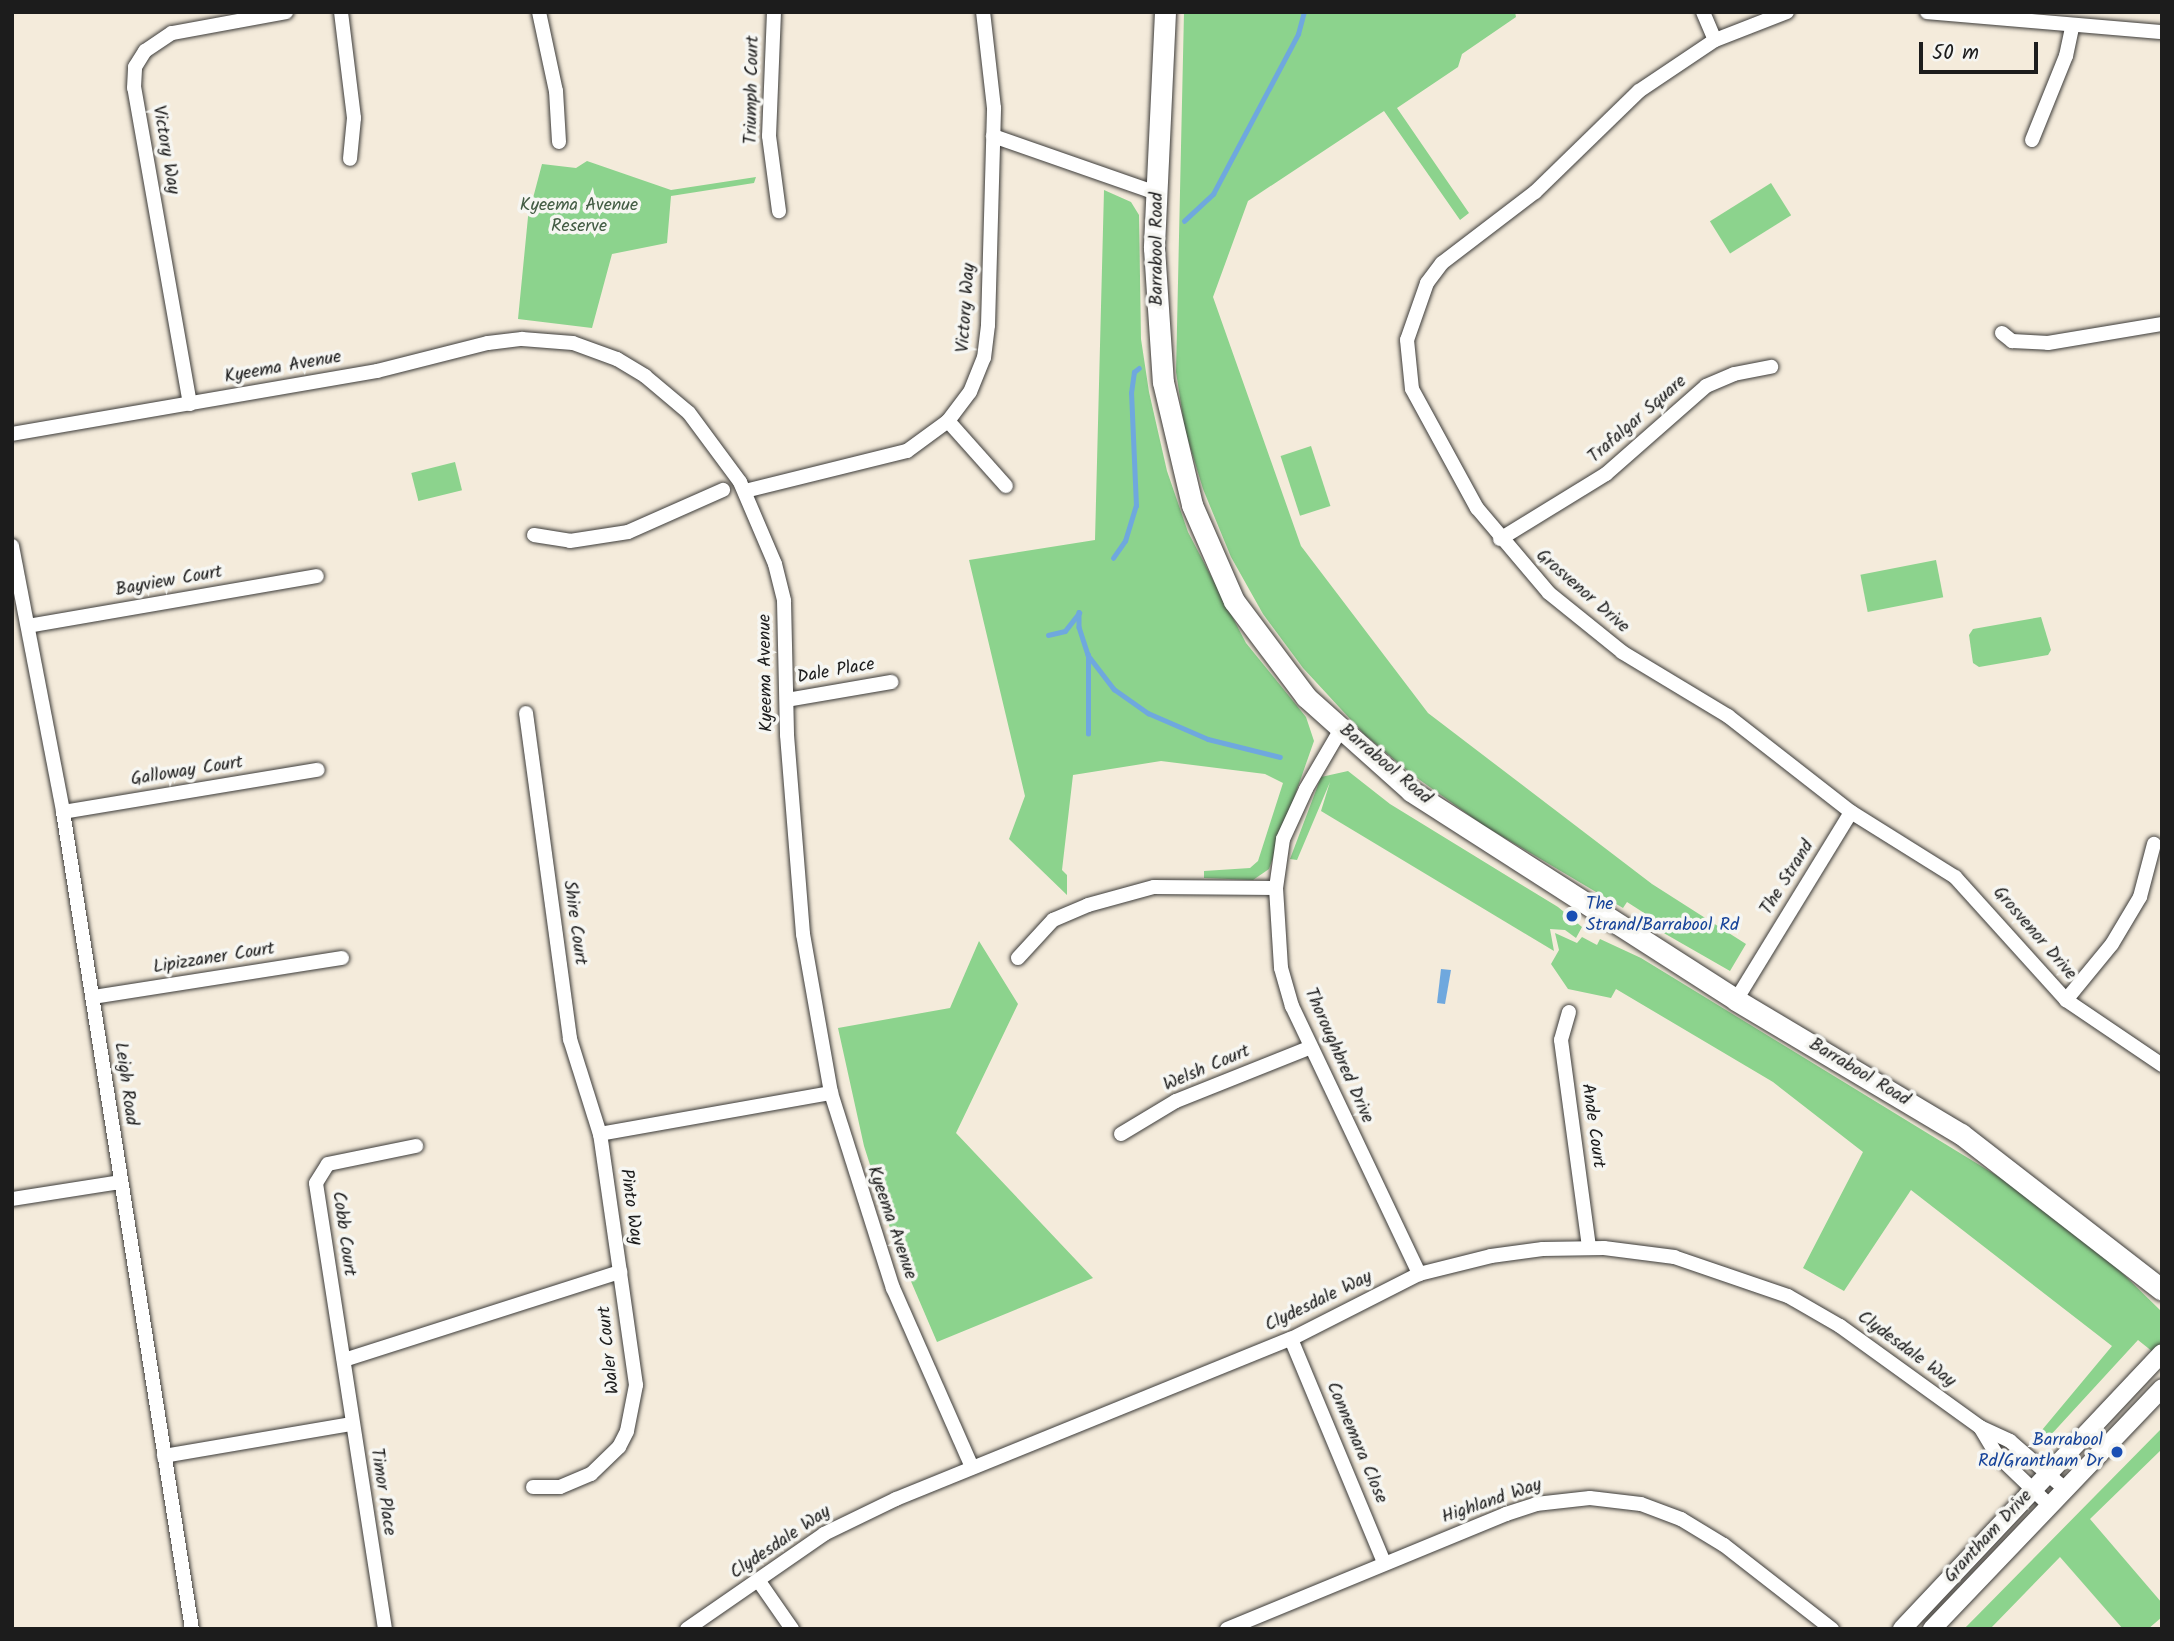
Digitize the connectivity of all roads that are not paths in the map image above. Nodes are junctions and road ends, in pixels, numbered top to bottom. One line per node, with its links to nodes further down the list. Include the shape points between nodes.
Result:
1 (286, 12): 22 (street, Victory Way, via 172,33 145,51 135,67 134,88)
2 (341, 12): 16 (street, via 354,118)
3 (539, 12): 15 (street, via 556,91)
4 (774, 12): 18 (street, Triumph Court, via 769,136)
5 (983, 12): 13 (street, Victory Way, via 992,59)
6 (1165, 12): 17 (main road, Barrabool Road)
7 (1703, 12): 12 (street)
8 (1787, 12): 12 (street, Grosvenor Drive)
9 (1927, 12): 10 (street)
10 (2072, 27): 11 (street); 14 (street, via 2062,67)
11 (2162, 32)
12 (1715, 40): 29 (street, Grosvenor Drive, via 1622,105 1535,192 1458,247 1427,283 1407,340 1412,389 1455,474)
13 (993, 136): 17 (street); 23 (street, Victory Way, via 984,358 970,392)
14 (2032, 140)
15 (559, 142)
16 (350, 159)
17 (1157, 193): 36 (main road, Barrabool Road, via 1154,247 1163,382 1192,505 1234,601 1306,697)
18 (779, 211)
19 (2162, 324): 20 (street, via 2048,343 2012,341)
20 (2002, 333)
21 (1770, 367): 29 (street, Trafalgar Square, via 1734,374 1706,386 1606,474)
22 (190, 404): 24 (street, Kyeema Avenue); 27 (street, Kyeema Avenue, via 400,367 488,343 556,341 617,359 662,389 711,440)
23 (948, 421): 25 (street); 27 (street, Victory Way, via 896,456)
24 (12, 434)
25 (1006, 486)
26 (723, 490): 28 (street, via 628,532 570,541)
27 (745, 491): 34 (street, Kyeema Avenue, via 784,601)
28 (534, 536)
29 (1500, 539): 39 (street, Grosvenor Drive, via 1523,567 1622,652 1728,716)
30 (12, 546): 32 (street, Leigh Road)
31 (317, 576): 32 (street, Bayview Court)
32 (28, 626): 38 (street, Leigh Road)
33 (891, 682): 34 (street, Dale Place)
34 (787, 700): 50 (street, Kyeema Avenue, via 803,934)
35 (526, 713): 51 (street, Shire Court, via 570,1039)
36 (1341, 729): 41 (street, Thoroughbred Drive, via 1283,839); 45 (main road, Barrabool Road, via 1411,791)
37 (318, 770): 38 (street, Galloway Court)
38 (63, 812): 44 (street, Leigh Road)
39 (1851, 812): 45 (street, The Strand); 46 (street, Grosvenor Drive, via 1955,877)
40 (2154, 844): 46 (street, via 2140,897 2112,944)
41 (1276, 888): 43 (street, via 1154,887 1053,920); 48 (street, Thoroughbred Drive, via 1281,968)
42 (342, 958): 44 (street, Lipizzaner Court)
43 (1018, 958)
44 (93, 997): 54 (street, Leigh Road)
45 (1736, 1000): 57 (main road, Barrabool Road, via 1961,1134)
46 (2066, 1000): 49 (street, Grosvenor Drive)
47 (1569, 1012): 56 (street, Ande Court, via 1561,1040)
48 (1311, 1047): 52 (street, Welsh Court, via 1176,1101); 59 (street, Thoroughbred Drive)
49 (2162, 1065)
50 (831, 1093): 51 (street); 69 (street, Kyeema Avenue, via 893,1288)
51 (600, 1134): 58 (street, Pinto Way)
52 (1121, 1134)
53 (416, 1146): 64 (street, Cobb Court, via 338,1160 319,1172 316,1199)
54 (121, 1182): 55 (street); 68 (street, Leigh Road)
55 (12, 1199)
56 (1589, 1247): 59 (street, Clydesdale Way, via 1491,1256); 67 (street, Clydesdale Way, via 1674,1257 1788,1296 1840,1326)
57 (2104, 1247): 60 (main road, Barrabool Road); 61 (main road, Barrabool Road)
58 (620, 1272): 64 (street, Pinto Way); 71 (street, Waler Court, via 636,1385 627,1431 591,1474 560,1488)
59 (1419, 1274): 62 (street, Clydesdale Way)
60 (2162, 1290)
61 (2162, 1299)
62 (1291, 1339): 69 (street, Clydesdale Way); 75 (street, Connemara Close)
63 (2162, 1353): 70 (street, Grantham Drive)
64 (344, 1360): 66 (street, Timor Place)
65 (2162, 1388): 72 (street, Grantham Drive)
66 (352, 1424): 68 (street); 78 (street, Timor Place)
67 (1980, 1427): 70 (street, Clydesdale Way, via 2010,1441); 73 (street, Clydesdale Way, via 1996,1454)
68 (164, 1456): 77 (street, Leigh Road)
69 (972, 1467): 76 (street, Clydesdale Way, via 853,1518)
70 (2048, 1474): 72 (street, Clydesdale Way); 73 (street, Grantham Drive)
71 (533, 1487)
72 (2065, 1489): 74 (street, Grantham Drive)
73 (2033, 1490): 74 (street, Clydesdale Way); 83 (street, Grantham Drive)
74 (2049, 1505): 84 (street, Grantham Drive)
75 (1384, 1562): 81 (street, Highland Way); 82 (street, Highland Way, via 1536,1504 1615,1500 1641,1504 1704,1532)
76 (758, 1580): 79 (street, Clydesdale Way); 80 (street)
77 (192, 1629)
78 (385, 1629)
79 (687, 1629)
80 (792, 1629)
81 (1227, 1629)
82 (1832, 1629)
83 (1902, 1629)
84 (1932, 1629)

